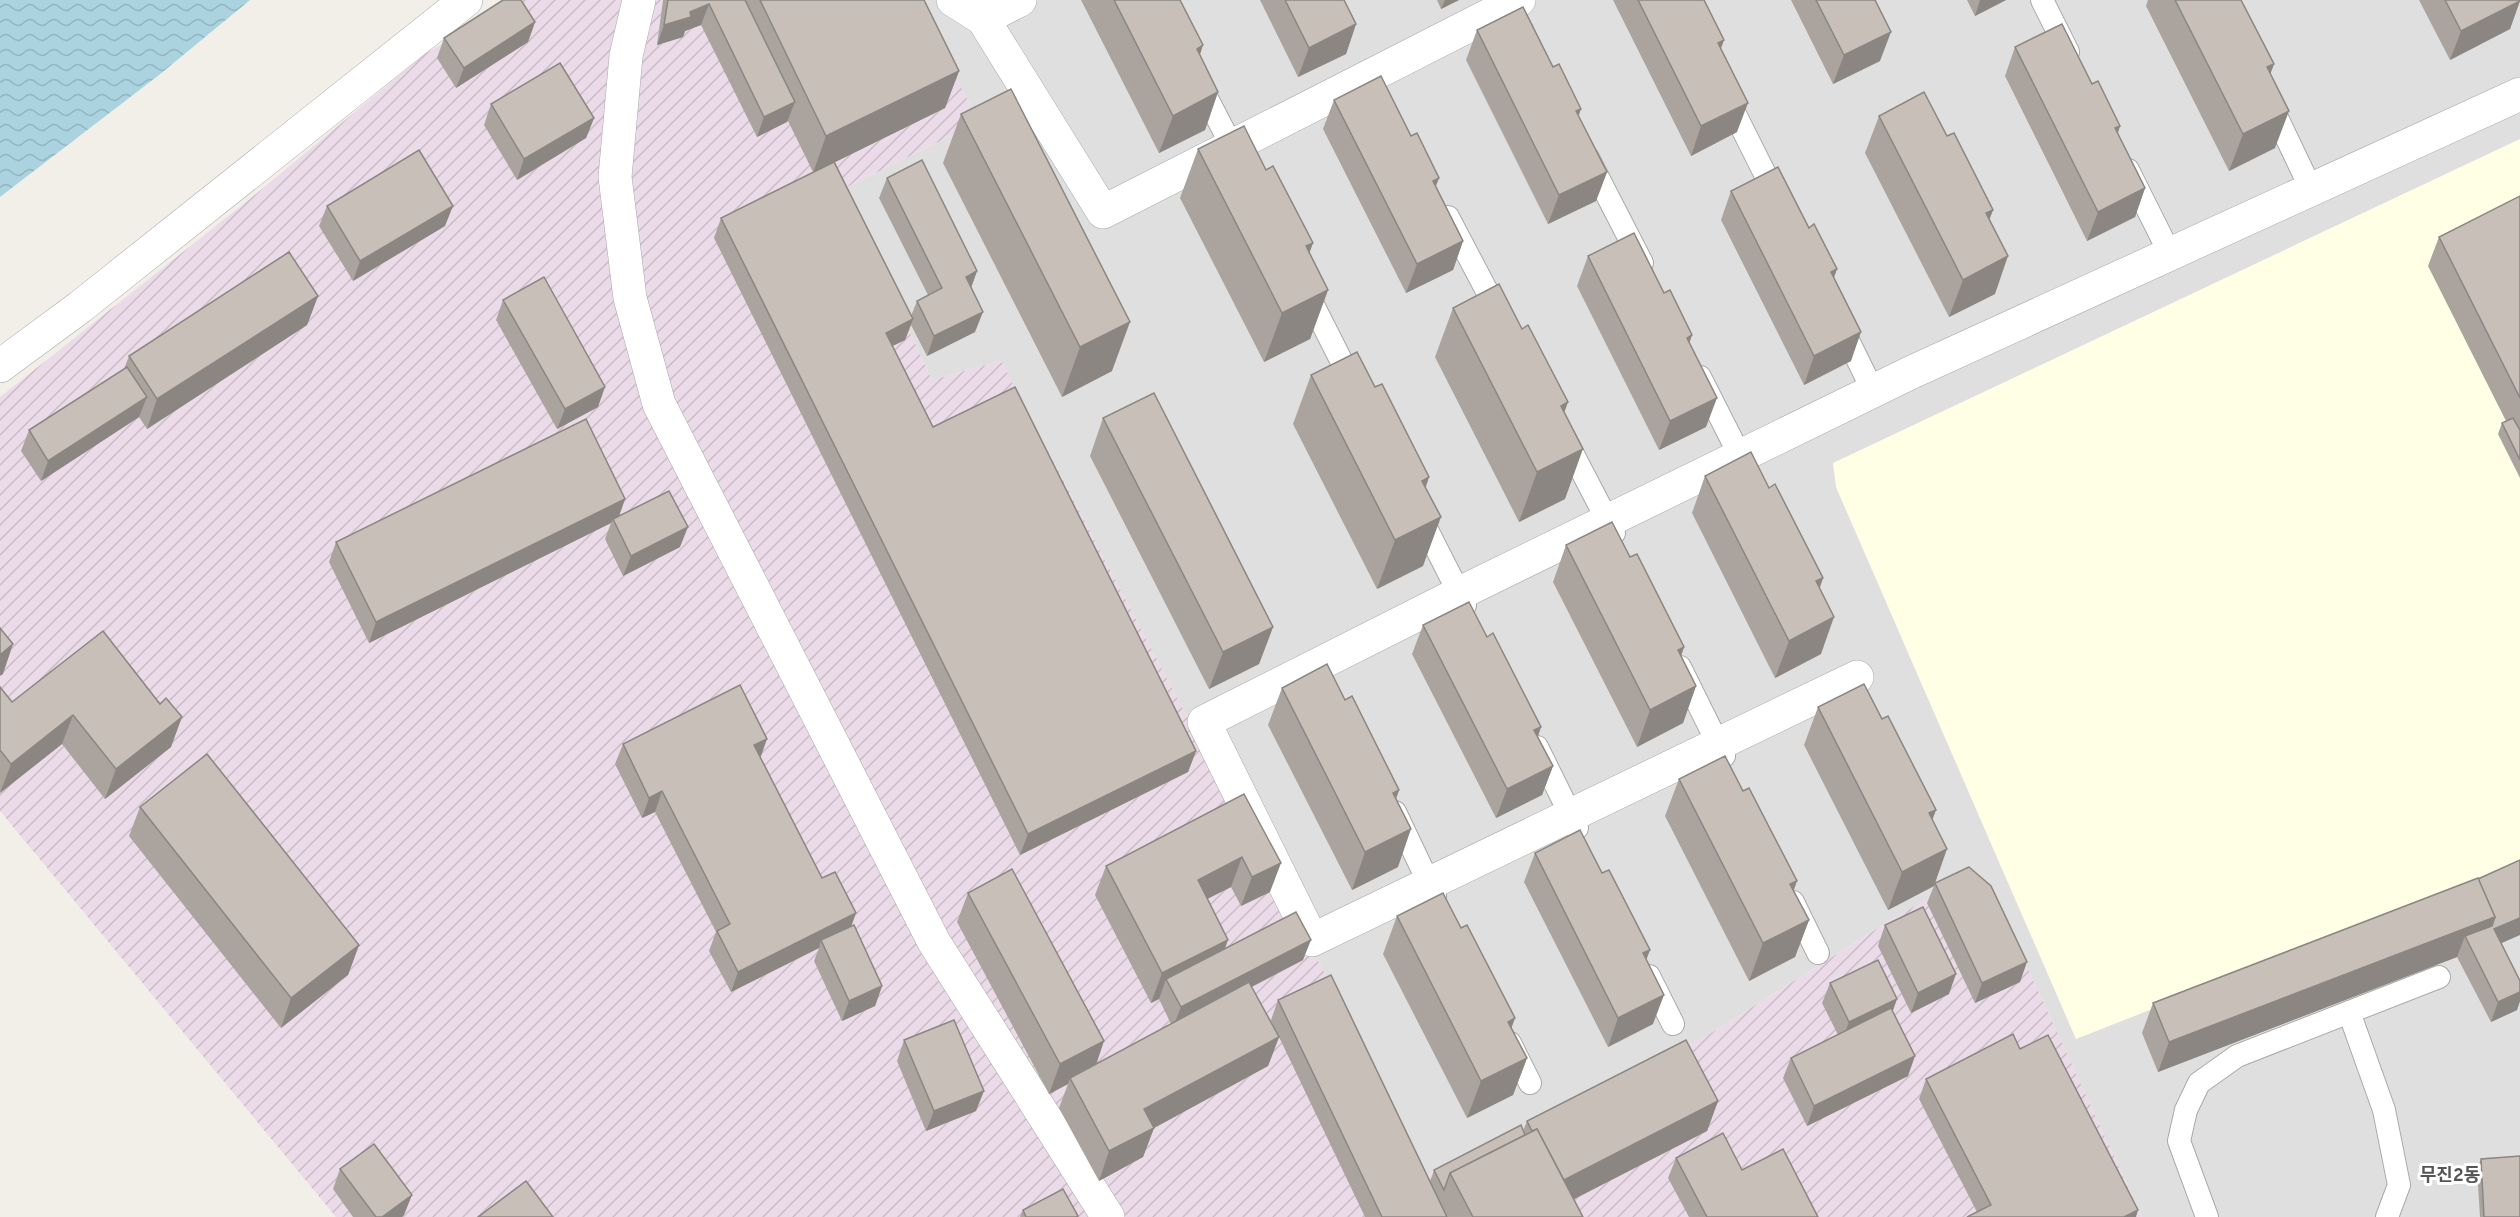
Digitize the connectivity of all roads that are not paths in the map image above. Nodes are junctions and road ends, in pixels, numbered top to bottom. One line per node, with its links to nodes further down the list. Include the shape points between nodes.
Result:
1 (466, 0): 26 (street, via 90,300)
2 (639, 0): 54 (street, via 626,56 615,177 630,298 659,404 934,942)
3 (952, 0): 7 (street)
4 (1020, 0): 7 (street)
5 (2042, 0): 10 (lane)
6 (1517, 10): 14 (street, via 1378,86)
7 (983, 19): 14 (street, via 1103,212)
8 (1188, 63): 14 (lane)
9 (1715, 74): 19 (lane)
10 (2079, 74)
11 (2260, 84): 17 (lane)
12 (2520, 94): 17 (street)
13 (1580, 141): 22 (lane)
14 (1232, 146): 16 (lane)
15 (2116, 148): 20 (lane)
16 (1248, 178)
17 (2312, 189): 20 (street)
18 (1440, 202): 24 (lane)
19 (1789, 222)
20 (2170, 254): 27 (street)
21 (1297, 274): 28 (lane)
22 (1649, 278)
23 (1831, 306): 27 (lane)
24 (1513, 340)
25 (1692, 361): 30 (lane)
26 (0, 366)
27 (1873, 391): 30 (street)
28 (1362, 402)
29 (1552, 414): 32 (lane)
30 (1740, 456): 32 (street)
31 (1411, 498): 34 (lane)
32 (1608, 520): 33 (lane); 34 (street)
33 (1624, 552)
34 (1460, 593): 35 (lane); 45 (street, via 1328,673 1204,722 1312,940)
35 (1476, 625)
36 (1671, 648): 39 (lane)
37 (1857, 677): 39 (street)
38 (1528, 730): 42 (lane)
39 (1718, 744): 40 (lane); 42 (street)
40 (1733, 776)
41 (1384, 789): 45 (lane)
42 (1571, 815): 43 (lane); 45 (street)
43 (1586, 846)
44 (1783, 880): 47 (lane)
45 (1429, 884): 46 (lane)
46 (1445, 915)
47 (1818, 953)
48 (1642, 962): 52 (lane)
49 (2439, 977): 50 (lane)
50 (2349, 1012): 55 (lane, via 2236,1056 2199,1083 2186,1110 2179,1141); 56 (lane, via 2384,1110 2398,1185)
51 (1498, 1020): 53 (lane)
52 (1673, 1024)
53 (1530, 1083)
54 (1108, 1217)
55 (2207, 1217)
56 (2387, 1217)

